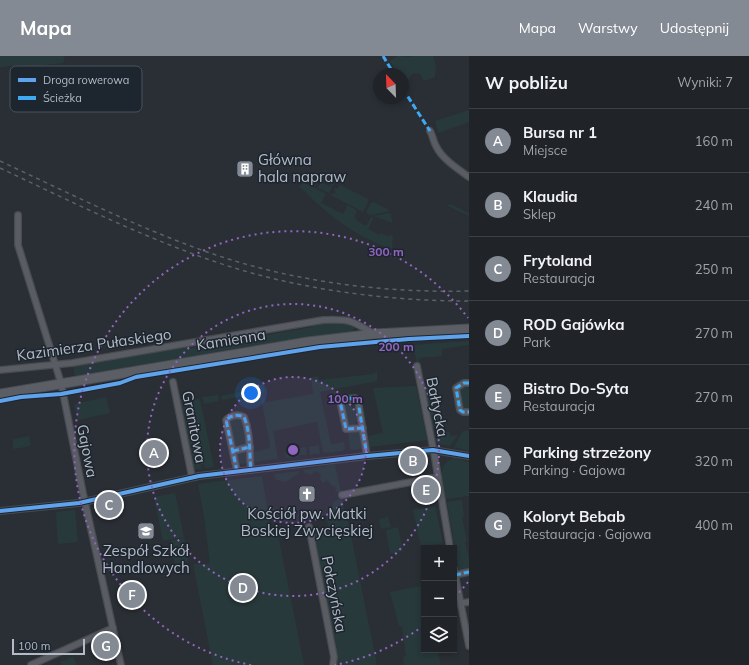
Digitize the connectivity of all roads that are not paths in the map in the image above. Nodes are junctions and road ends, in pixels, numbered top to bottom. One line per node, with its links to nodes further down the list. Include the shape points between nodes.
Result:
1 (430, 131): 2 (street, via 436,147 447,160)
2 (469, 177)
3 (18, 215): 8 (street, via 18,245)
4 (356, 323): 6 (street, Kazimierza Pułaskiego); 7 (street, via 358,330); 8 (street, Kazimierza Pułaskiego, via 347,319 323,320)
5 (469, 329): 6 (main road, Kamienna)
6 (375, 334): 7 (main road, Kamienna)
7 (352, 337): 12 (main road, Kamienna)
8 (56, 365): 10 (street, Kazimierza Pułaskiego); 12 (street, Gajowa)
9 (417, 366): 18 (street, Bałtycka)
10 (0, 370)
11 (173, 382): 24 (street, Granitowa)
12 (61, 383): 14 (main road, Kamienna); 27 (street, Gajowa)
13 (469, 383): 15 (street, via 456,388 460,410)
14 (0, 394)
15 (469, 412)
16 (363, 428): 16 (street, via 358,401 355,398 340,401 346,429); 20 (street)
17 (250, 447): 19 (street); 19 (street, via 244,416 234,415 226,420); 22 (street)
18 (434, 450): 20 (street); 21 (street); 25 (street, Bałtycka)
19 (233, 451): 23 (street)
20 (367, 456): 22 (street)
21 (469, 456)
22 (251, 470): 23 (street)
23 (237, 471): 24 (street)
24 (192, 477): 27 (street)
25 (438, 478): 26 (street); 30 (street, Bałtycka)
26 (342, 494)
27 (85, 501): 28 (street); 36 (street, Gajowa)
28 (0, 511)
29 (309, 527): 40 (street, Połczyńska, via 332,643)
30 (449, 545)
31 (469, 572): 32 (street)
32 (457, 575)
33 (456, 581): 35 (street)
34 (469, 602): 35 (street)
35 (461, 604): 37 (street)
36 (113, 628): 38 (street); 39 (street, Gajowa)
37 (469, 646)
38 (31, 665)
39 (121, 665)
40 (333, 665)

